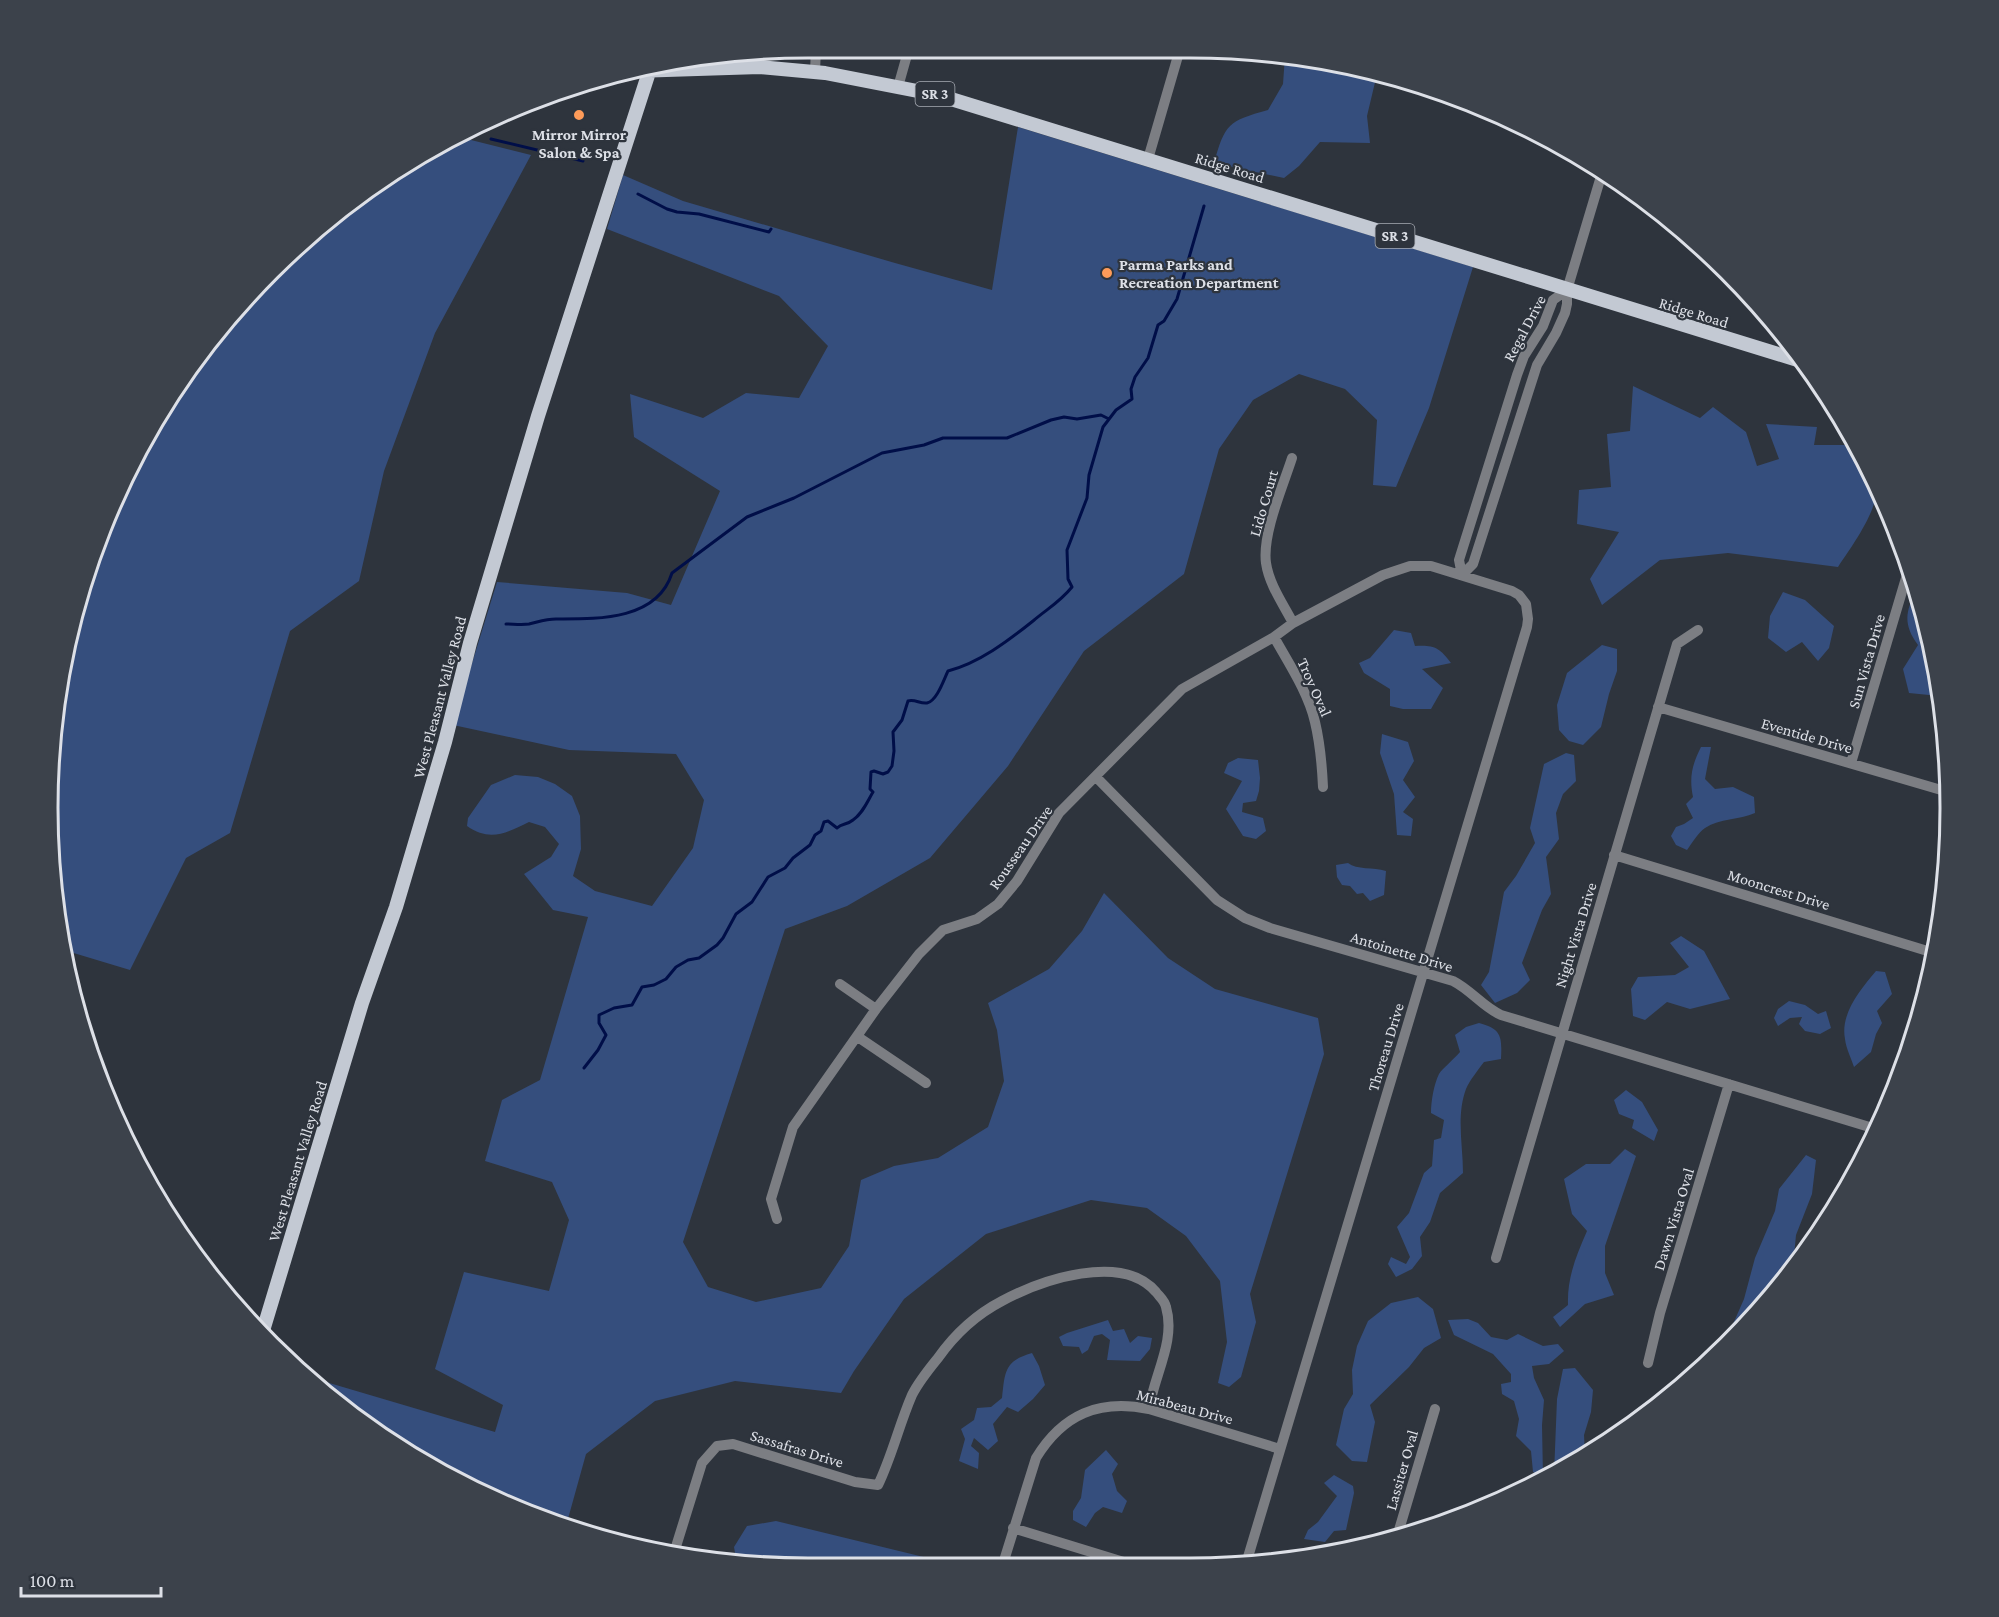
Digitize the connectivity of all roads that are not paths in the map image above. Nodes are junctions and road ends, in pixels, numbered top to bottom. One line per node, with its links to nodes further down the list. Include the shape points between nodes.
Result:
1 (816, 58): 5 (street)
2 (906, 58): 7 (street)
3 (1177, 58): 8 (street)
4 (687, 69): 5 (main road, Ridge Road / SR 3, via 760,67)
5 (815, 72): 7 (main road, Ridge Road / SR 3)
6 (642, 78): 37 (main road, West Pleasant Valley Road, via 468,651 399,896 362,1003)
7 (897, 87): 8 (main road, Ridge Road / SR 3, via 938,95)
8 (1148, 159): 10 (main road, Ridge Road / SR 3)
9 (1600, 180): 10 (street)
10 (1567, 290): 11 (main road, Ridge Road / SR 3); 12 (street, Regal Drive, via 1553,300 1543,326 1524,356); 13 (street, Regal Drive, via 1565,313 1537,365)
11 (1791, 359)
12 (1508, 406): 13 (street); 15 (street, Regal Drive, via 1459,560)
13 (1522, 410): 15 (street, Regal Drive, via 1473,564)
14 (1292, 458): 17 (street, Lido Court, via 1266,539 1266,563)
15 (1462, 575): 17 (street, Rousseau Drive, via 1431,566 1410,566 1383,575); 27 (street, Thoreau Drive, via 1519,595 1526,604 1528,619)
16 (1905, 581): 21 (street, Sun Vista Drive)
17 (1293, 623): 19 (street, Rousseau Drive)
18 (1698, 630): 20 (street, Night Vista Drive, via 1677,644)
19 (1274, 637): 22 (street, Rousseau Drive, via 1182,690); 23 (street, Troy Oval, via 1315,720)
20 (1658, 707): 21 (street, Eventide Drive); 25 (street, Night Vista Drive)
21 (1851, 763): 24 (street, Eventide Drive)
22 (1096, 777): 27 (street, Antoinette Drive, via 1217,900 1245,918); 29 (street, Rousseau Drive, via 1059,813 998,904 977,919 943,930)
23 (1323, 787)
24 (1940, 789)
25 (1614, 855): 26 (street, Mooncrest Drive); 30 (street, Night Vista Drive)
26 (1927, 950)
27 (1424, 971): 30 (street, Antoinette Drive, via 1464,987 1492,1011); 41 (street, Thoreau Drive)
28 (840, 984): 29 (street)
29 (876, 1010): 31 (street, Rousseau Drive)
30 (1562, 1033): 33 (street, Antoinette Drive); 36 (street, Night Vista Drive)
31 (858, 1037): 32 (street); 35 (street, Rousseau Drive, via 793,1127 771,1198)
32 (926, 1083)
33 (1729, 1084): 34 (street, Antoinette Drive); 38 (street, Dawn Vista Oval)
34 (1869, 1128)
35 (777, 1219)
36 (1496, 1258)
37 (265, 1325)
38 (1647, 1363)
39 (1149, 1409): 41 (street, Mirabeau Drive); 42 (street, Mirabeau Drive, via 1112,1405 1093,1409 1062,1426 1036,1458); 44 (street, Sassafras Drive, via 1170,1325 1166,1304 1153,1289 1140,1278 1113,1271 1075,1275 1038,1285 1003,1300 970,1321 938,1357 912,1394 878,1485 855,1482 733,1444 717,1446 702,1463)
40 (1435, 1409): 43 (street, Lassiter Oval)
41 (1280, 1449): 45 (street, Thoreau Drive)
42 (1013, 1528): 46 (street, Mirabeau Drive); 47 (street)
43 (1399, 1529)
44 (676, 1546)
45 (1248, 1556)
46 (1005, 1558)
47 (1111, 1558)

